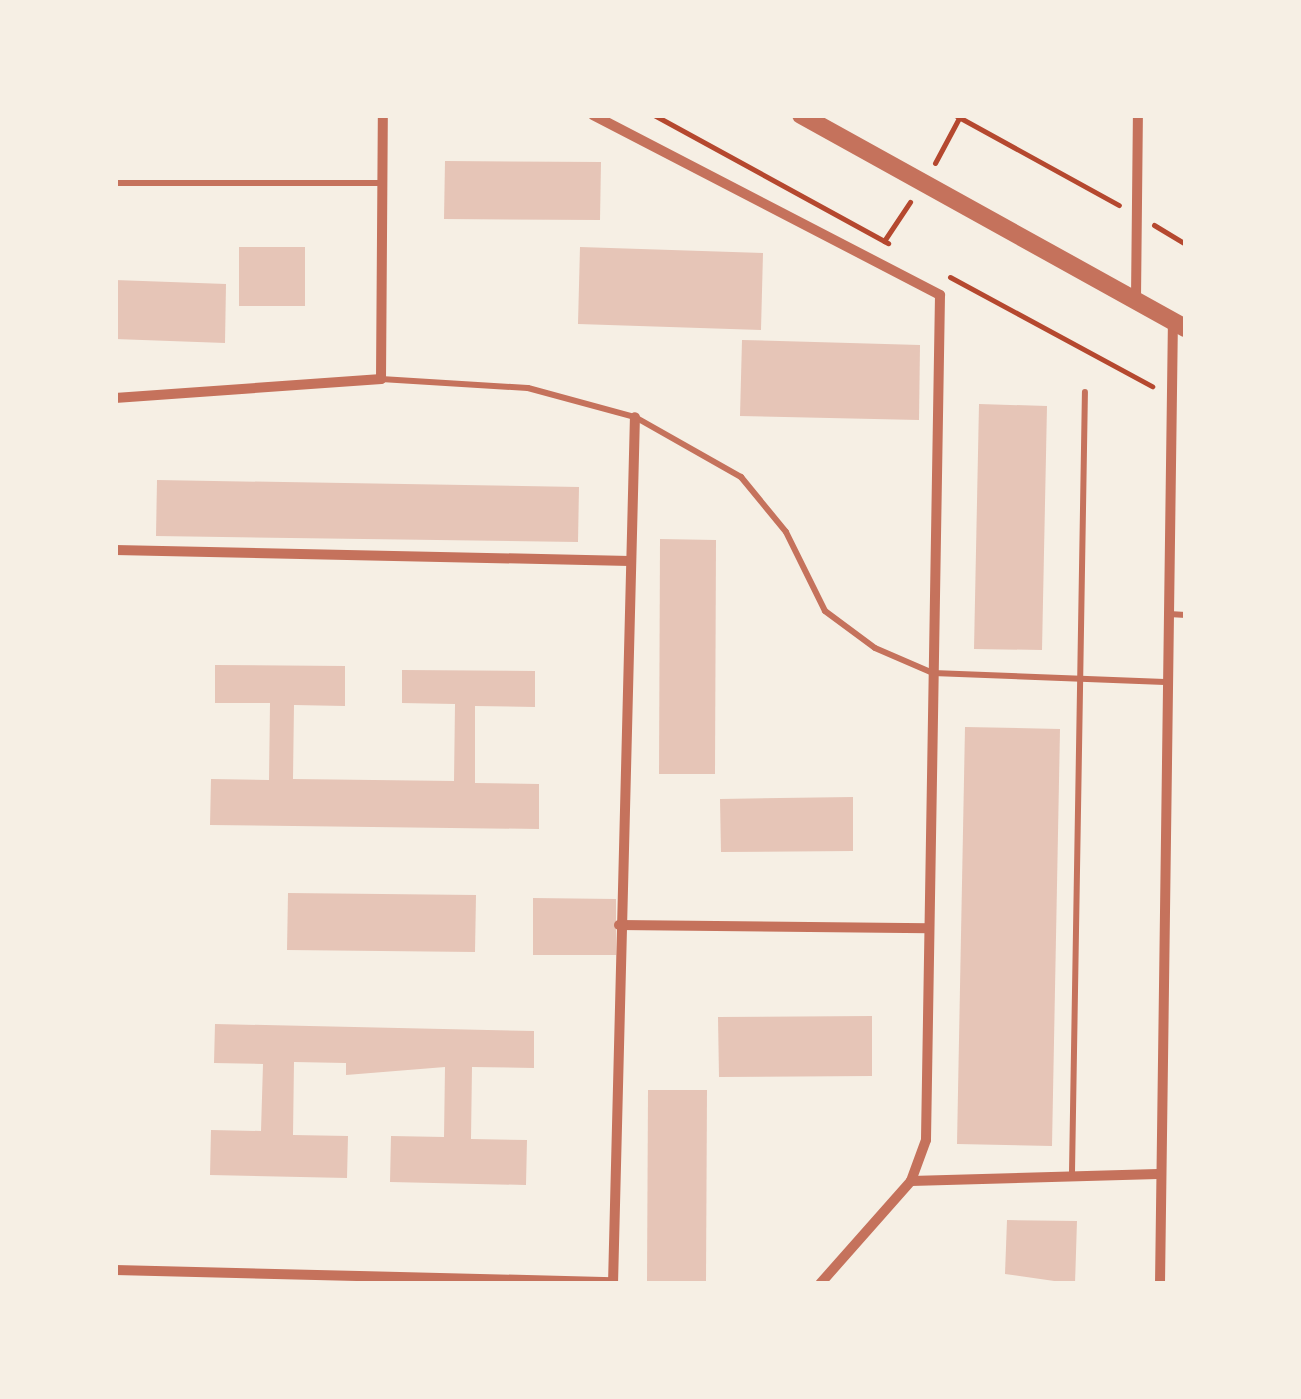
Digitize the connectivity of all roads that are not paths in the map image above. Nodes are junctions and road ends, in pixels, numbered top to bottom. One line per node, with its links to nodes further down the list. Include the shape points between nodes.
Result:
1 (383, 115): 6 (street)
2 (592, 115): 17 (street, via 940,295)
3 (801, 115): 7 (street)
4 (1138, 115): 7 (street)
5 (115, 183): 6 (lane)
6 (382, 183): 9 (street)
7 (1136, 298): 8 (street)
8 (1180, 325): 15 (street)
9 (380, 379): 11 (street); 12 (lane, via 528,388)
10 (1084, 392): 19 (lane)
11 (115, 398)
12 (635, 418): 14 (street); 17 (lane, via 741,477 786,532 825,610 875,648)
13 (115, 550): 14 (street)
14 (630, 561): 20 (street)
15 (1168, 614): 16 (lane); 18 (street)
16 (1186, 614)
17 (934, 673): 19 (lane); 21 (street)
18 (1165, 682): 19 (lane); 23 (street)
19 (1086, 684): 22 (lane)
20 (619, 925): 21 (street); 26 (street)
21 (929, 928): 24 (street, via 926,1140)
22 (1072, 1172): 23 (street); 24 (street)
23 (1158, 1174): 28 (street)
24 (911, 1181): 27 (street)
25 (115, 1270): 26 (street)
26 (613, 1283)
27 (820, 1284)
28 (1160, 1284)

